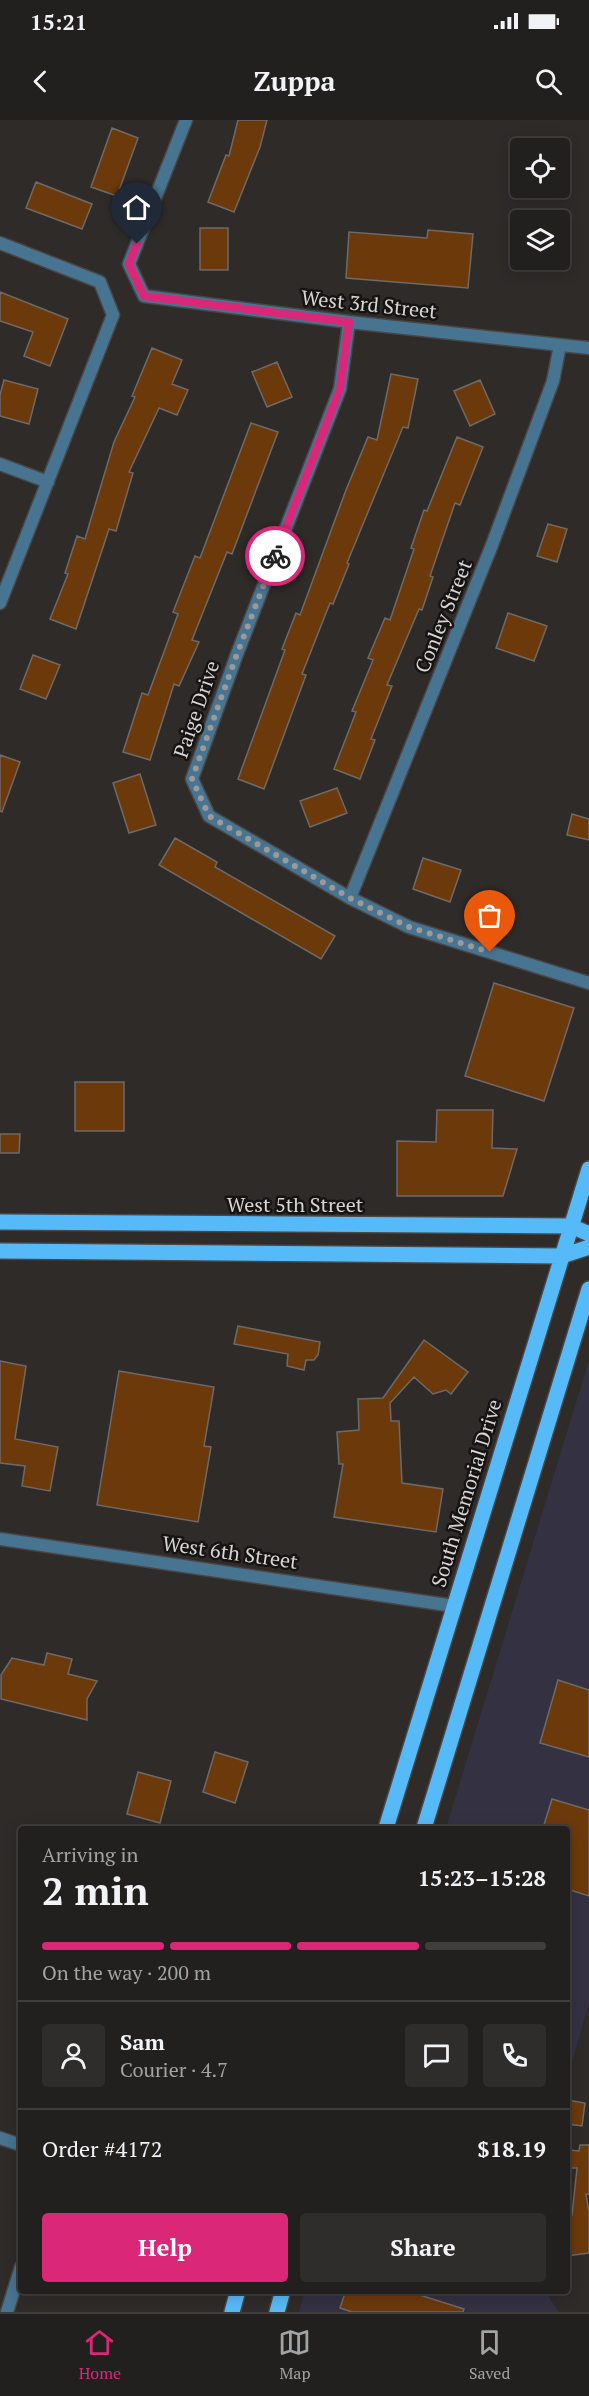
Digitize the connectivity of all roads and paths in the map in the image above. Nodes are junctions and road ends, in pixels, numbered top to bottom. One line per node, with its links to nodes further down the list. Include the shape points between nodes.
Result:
1 (186, 120): 3 (street, West 3rd Street, via 129,264 144,296)
2 (0, 243): 7 (street, via 100,282 113,315)
3 (349, 322): 4 (street, West 3rd Street); 9 (street, Paige Drive, via 340,389 192,779 209,816)
4 (560, 345): 5 (street, West 3rd Street); 9 (street, Conley Street, via 553,381 492,545)
5 (589, 348)
6 (0, 464): 7 (street)
7 (48, 482): 8 (street)
8 (0, 603)
9 (350, 898): 10 (street, Paige Drive, via 411,928)
10 (589, 983)
11 (589, 1169): 13 (main road, South Memorial Drive)
12 (0, 1222): 13 (main road, West 5th Street)
13 (571, 1226): 14 (main road, West 5th Street); 17 (main road, South Memorial Drive)
14 (589, 1234)
15 (589, 1247): 17 (main road)
16 (0, 1251): 17 (main road)
17 (562, 1256): 20 (main road, South Memorial Drive)
18 (589, 1289): 22 (main road)
19 (0, 1539): 20 (street, West 6th Street)
20 (454, 1606): 21 (main road, South Memorial Drive)
21 (387, 1826)
22 (425, 1826)
23 (0, 2138): 24 (street)
24 (18, 2144)
25 (18, 2277): 28 (street)
26 (237, 2294): 29 (main road)
27 (282, 2294): 30 (main road)
28 (7, 2312)
29 (232, 2312)
30 (277, 2312)

